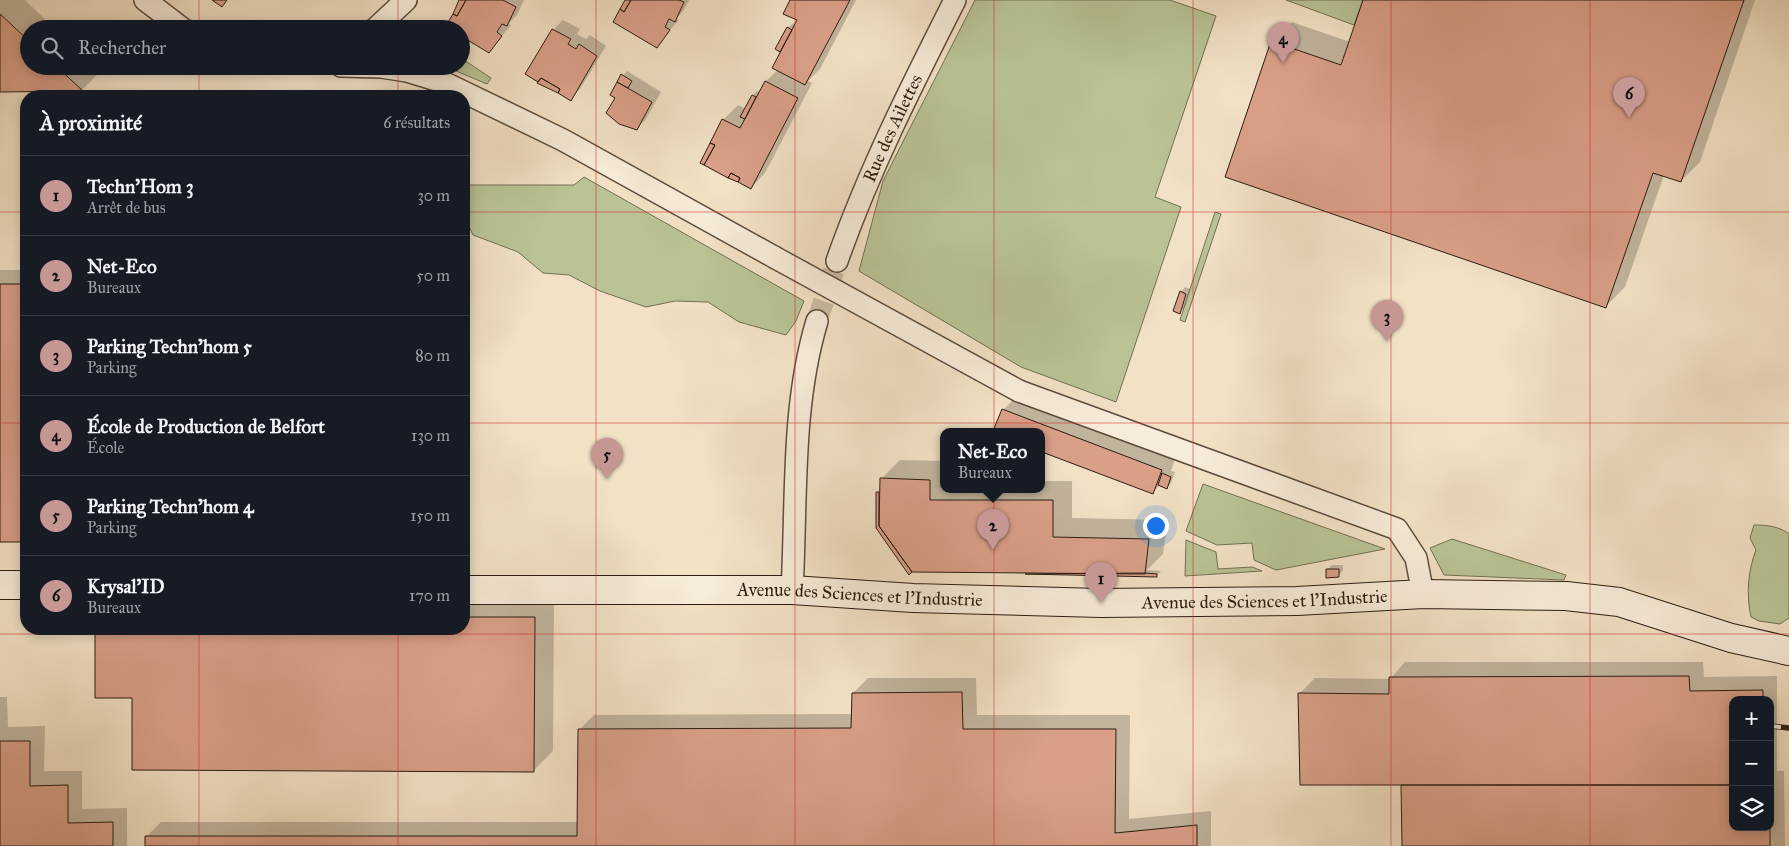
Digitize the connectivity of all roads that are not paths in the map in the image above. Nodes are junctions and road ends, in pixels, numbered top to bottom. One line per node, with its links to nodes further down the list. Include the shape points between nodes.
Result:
1 (144, 0): 4 (street)
2 (955, 0): 9 (street, Rue des Ailettes, via 901,107 855,210)
3 (402, 3): 5 (street)
4 (170, 20)
5 (384, 20)
6 (420, 75): 7 (street, bridge)
7 (460, 90)
8 (470, 95): 15 (street, bridge, via 564,140 1019,391 1397,529 1416,558)
9 (837, 261)
10 (817, 321): 14 (street, via 800,403)
11 (0, 585): 12 (street)
12 (20, 585)
13 (470, 590): 14 (street, Avenue des Sciences et l'Industrie)
14 (792, 590): 15 (street, Avenue des Sciences et l'Industrie, via 913,598 1101,603 1297,601)
15 (1423, 594): 16 (street, Avenue des Sciences et l'Industrie, via 1566,596 1619,602 1731,638)
16 (1789, 651)

